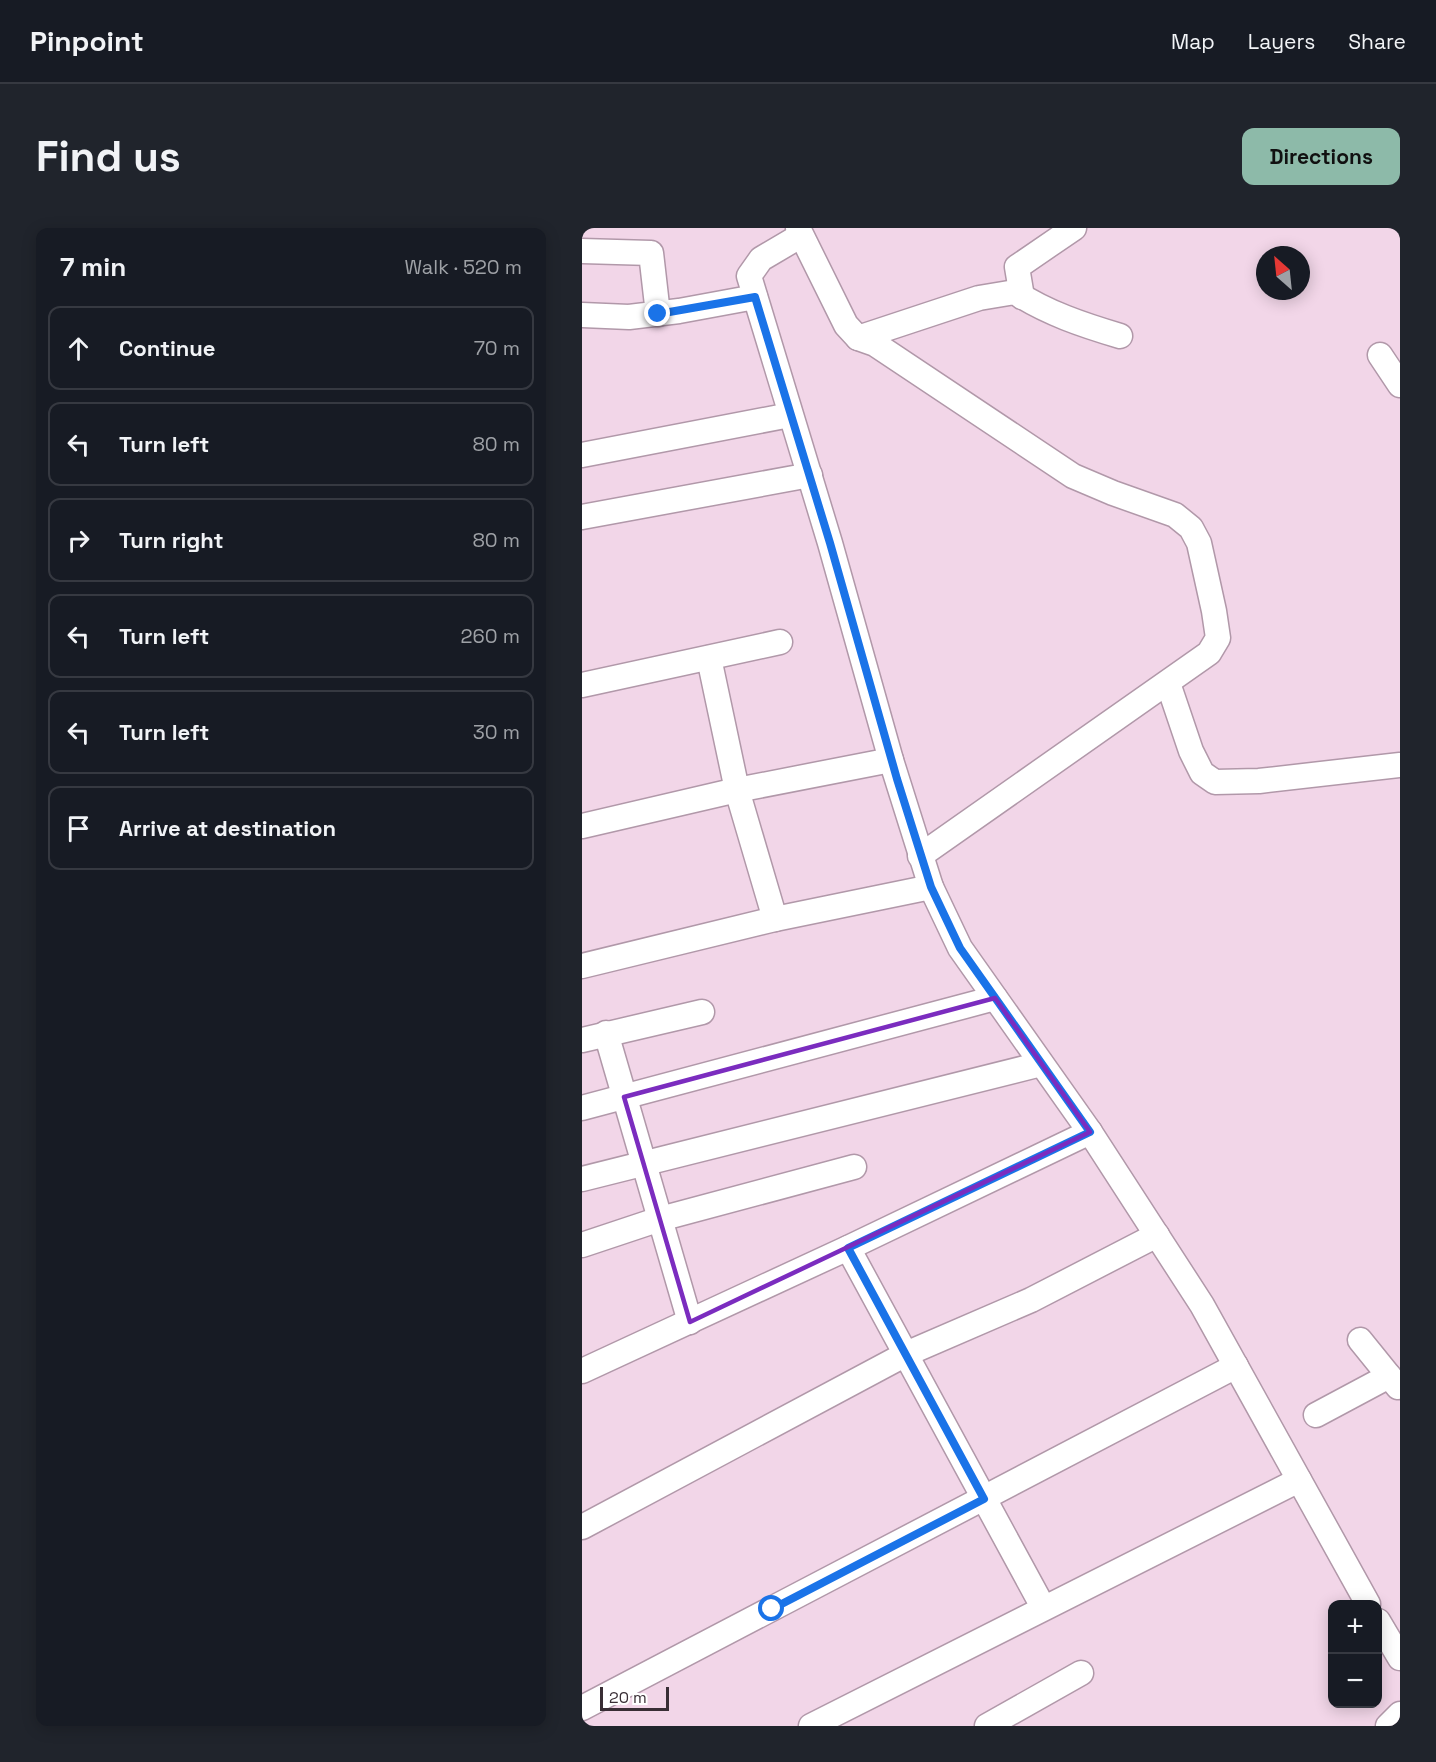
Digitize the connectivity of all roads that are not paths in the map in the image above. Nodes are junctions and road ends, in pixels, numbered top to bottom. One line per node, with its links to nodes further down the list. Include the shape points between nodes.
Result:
1 (1074, 228): 5 (street, via 1017,267)
2 (799, 232): 4 (street, via 760,259 749,276); 9 (street, via 846,325)
3 (582, 251): 6 (street, via 651,253)
4 (755, 297): 6 (street); 12 (street)
5 (1022, 297): 8 (street, via 1076,322); 9 (street, via 1014,292 979,298)
6 (658, 314): 7 (street)
7 (582, 315)
8 (1120, 336)
9 (858, 338): 18 (street, via 875,344 1073,476 1175,515 1191,528 1199,543 1218,639 1209,653)
10 (1380, 355): 11 (street)
11 (1400, 386)
12 (790, 415): 13 (street); 14 (street)
13 (582, 455)
14 (810, 475): 15 (street); 20 (street)
15 (582, 517)
16 (780, 642): 17 (street)
17 (709, 658): 19 (street); 22 (street)
18 (1168, 683): 21 (street, via 1191,750 1202,772 1215,782 1259,782); 24 (street)
19 (582, 685)
20 (891, 760): 22 (street); 24 (street)
21 (1400, 765)
22 (737, 790): 23 (street); 26 (street)
23 (582, 826)
24 (920, 856): 25 (street)
25 (931, 887): 26 (street); 28 (street, via 960,948)
26 (776, 919): 27 (street)
27 (582, 966)
28 (995, 998): 32 (street); 33 (street)
29 (702, 1011): 30 (street)
30 (606, 1034): 31 (street); 33 (street)
31 (582, 1040)
32 (1041, 1064): 35 (street); 36 (street)
33 (624, 1097): 34 (street); 36 (street)
34 (582, 1108)
35 (1090, 1132): 40 (street); 42 (street)
36 (644, 1163): 38 (street); 39 (street)
37 (854, 1167): 39 (street)
38 (582, 1179)
39 (660, 1219): 41 (street); 43 (street)
40 (1157, 1235): 45 (street, via 1031,1300); 46 (street)
41 (582, 1245)
42 (848, 1248): 43 (street); 45 (street)
43 (690, 1322): 47 (street)
44 (1360, 1340): 48 (street)
45 (906, 1354): 51 (street); 52 (street)
46 (1236, 1366): 50 (street); 51 (street)
47 (582, 1371)
48 (1395, 1382): 49 (street)
49 (1316, 1415)
50 (1299, 1480): 53 (street); 54 (street)
51 (984, 1499): 54 (street); 58 (street)
52 (582, 1527)
53 (1365, 1600)
54 (1043, 1607): 60 (street)
55 (1382, 1629): 56 (street)
56 (1400, 1658)
57 (1082, 1673): 61 (street)
58 (582, 1708)
59 (1400, 1714): 62 (street)
60 (811, 1726)
61 (987, 1726)
62 (1388, 1726)

